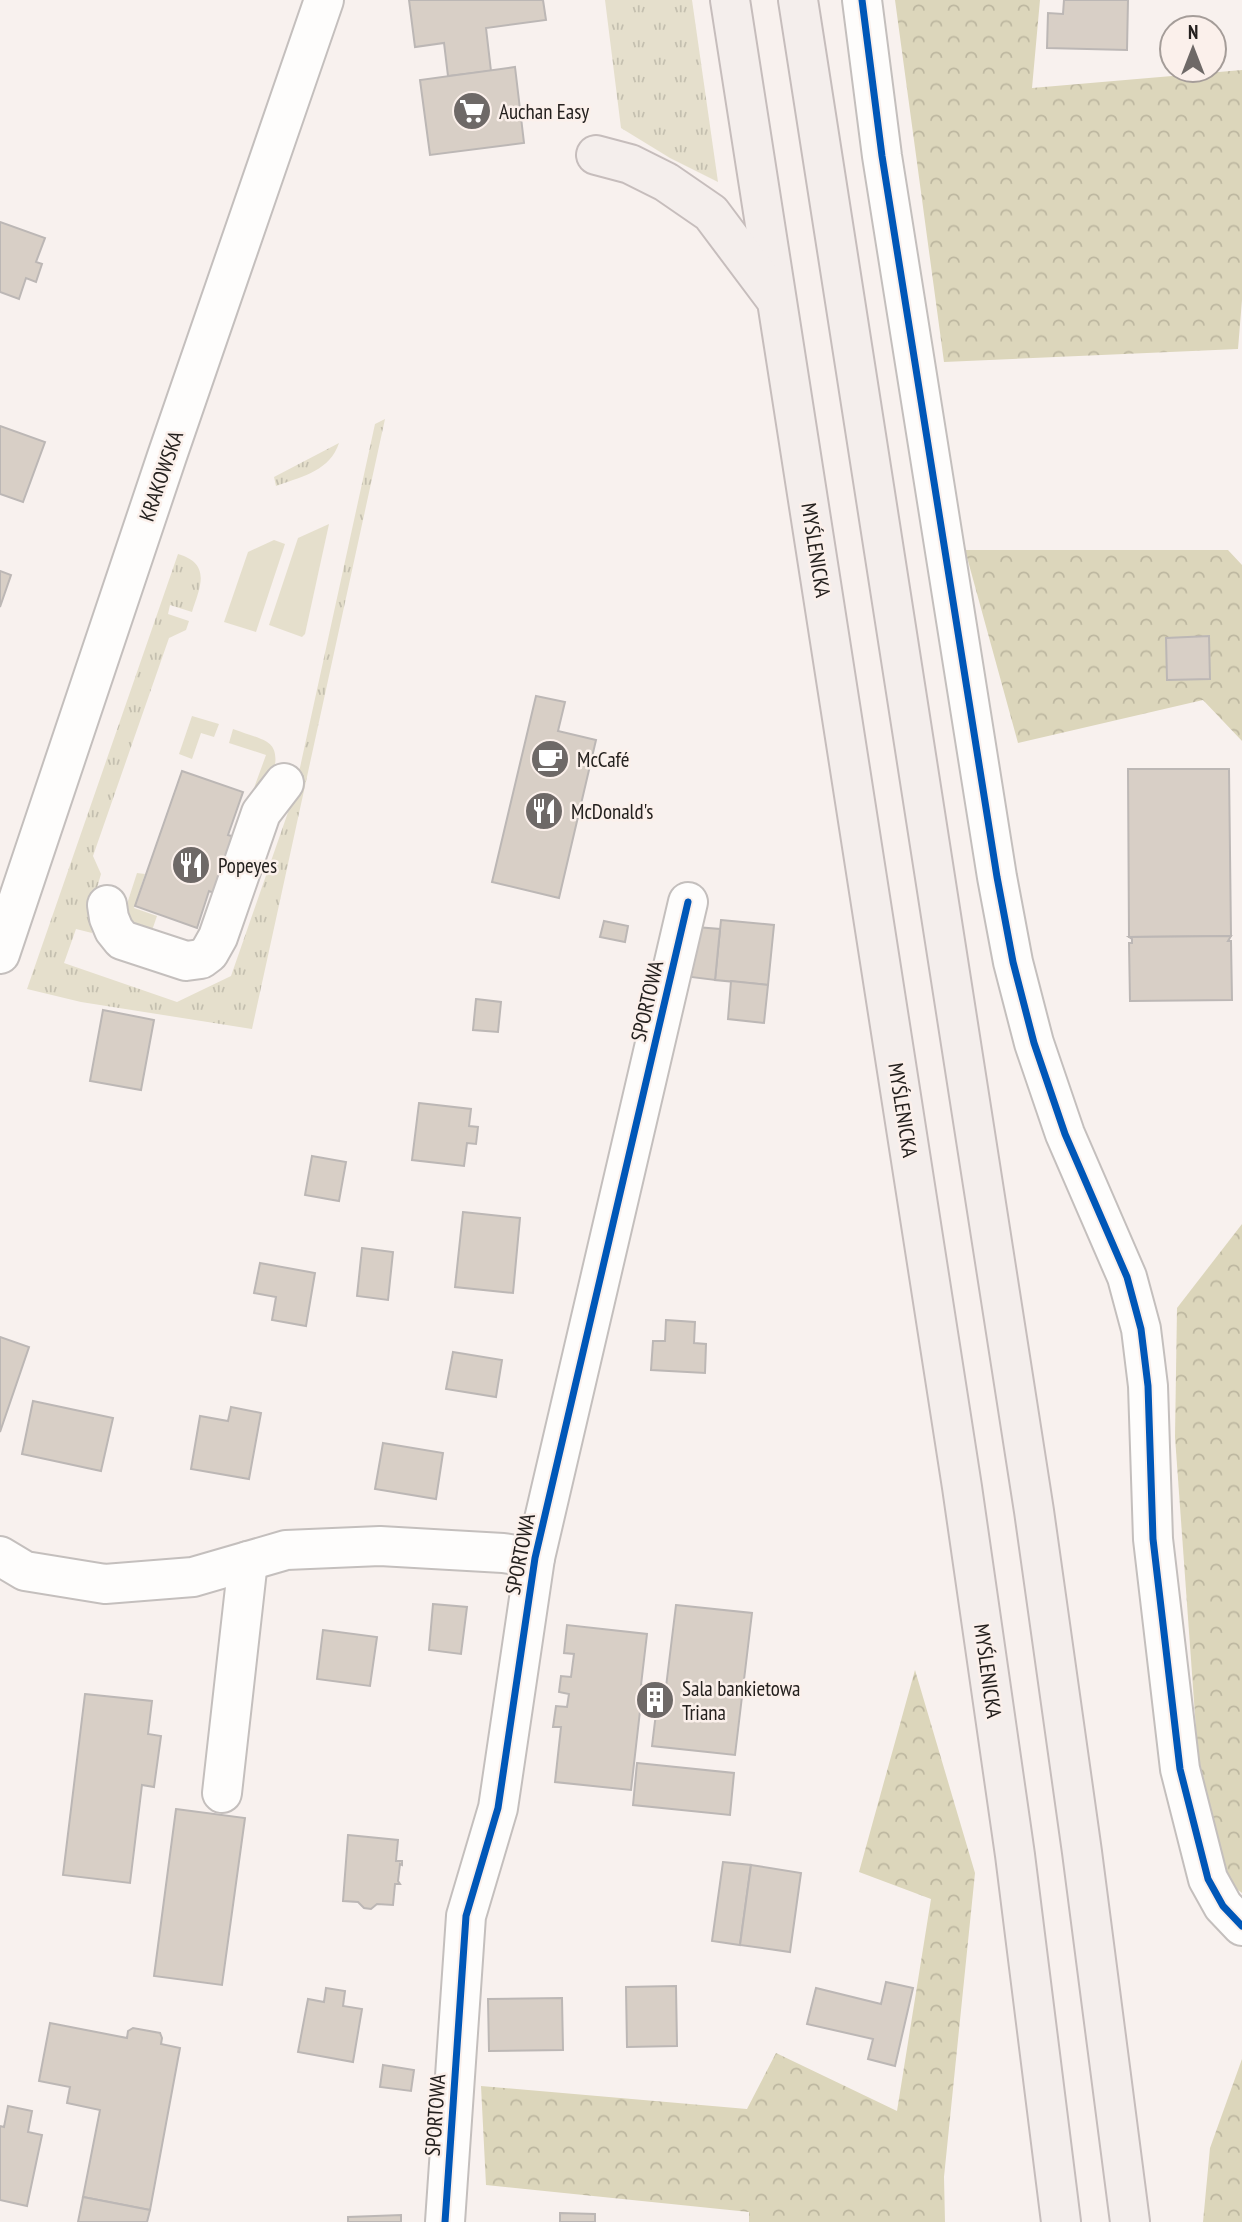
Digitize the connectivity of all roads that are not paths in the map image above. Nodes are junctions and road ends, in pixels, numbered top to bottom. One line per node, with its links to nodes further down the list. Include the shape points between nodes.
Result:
1 (324, 0): 8 (street, KRAKOWSKA)
2 (730, 0): 6 (highway, MYŚLENICKA)
3 (798, 0): 19 (highway, via 1034,1511)
4 (862, 0): 16 (street, via 881,156 1013,962 1065,1134 1127,1277 1141,1329 1148,1386 1153,1539 1180,1769 1208,1879 1223,1906)
5 (596, 155): 6 (highway, via 631,164 711,213)
6 (777, 302): 18 (highway, MYŚLENICKA, via 962,1487)
7 (284, 783): 10 (street, via 261,813 218,937 201,959 186,961 122,940 108,918)
8 (14, 866): 11 (street, KRAKOWSKA)
9 (688, 902): 13 (street, SPORTOWA)
10 (107, 905)
11 (0, 954)
12 (0, 1556): 14 (street, SPORTOWA, via 25,1571 105,1584 193,1577)
13 (535, 1558): 14 (street, SPORTOWA, via 380,1546 286,1550); 17 (street, SPORTOWA, via 498,1808 466,1916)
14 (247, 1561): 15 (street)
15 (222, 1793)
16 (1242, 1926)
17 (444, 2222)
18 (1061, 2222)
19 (1130, 2222)

